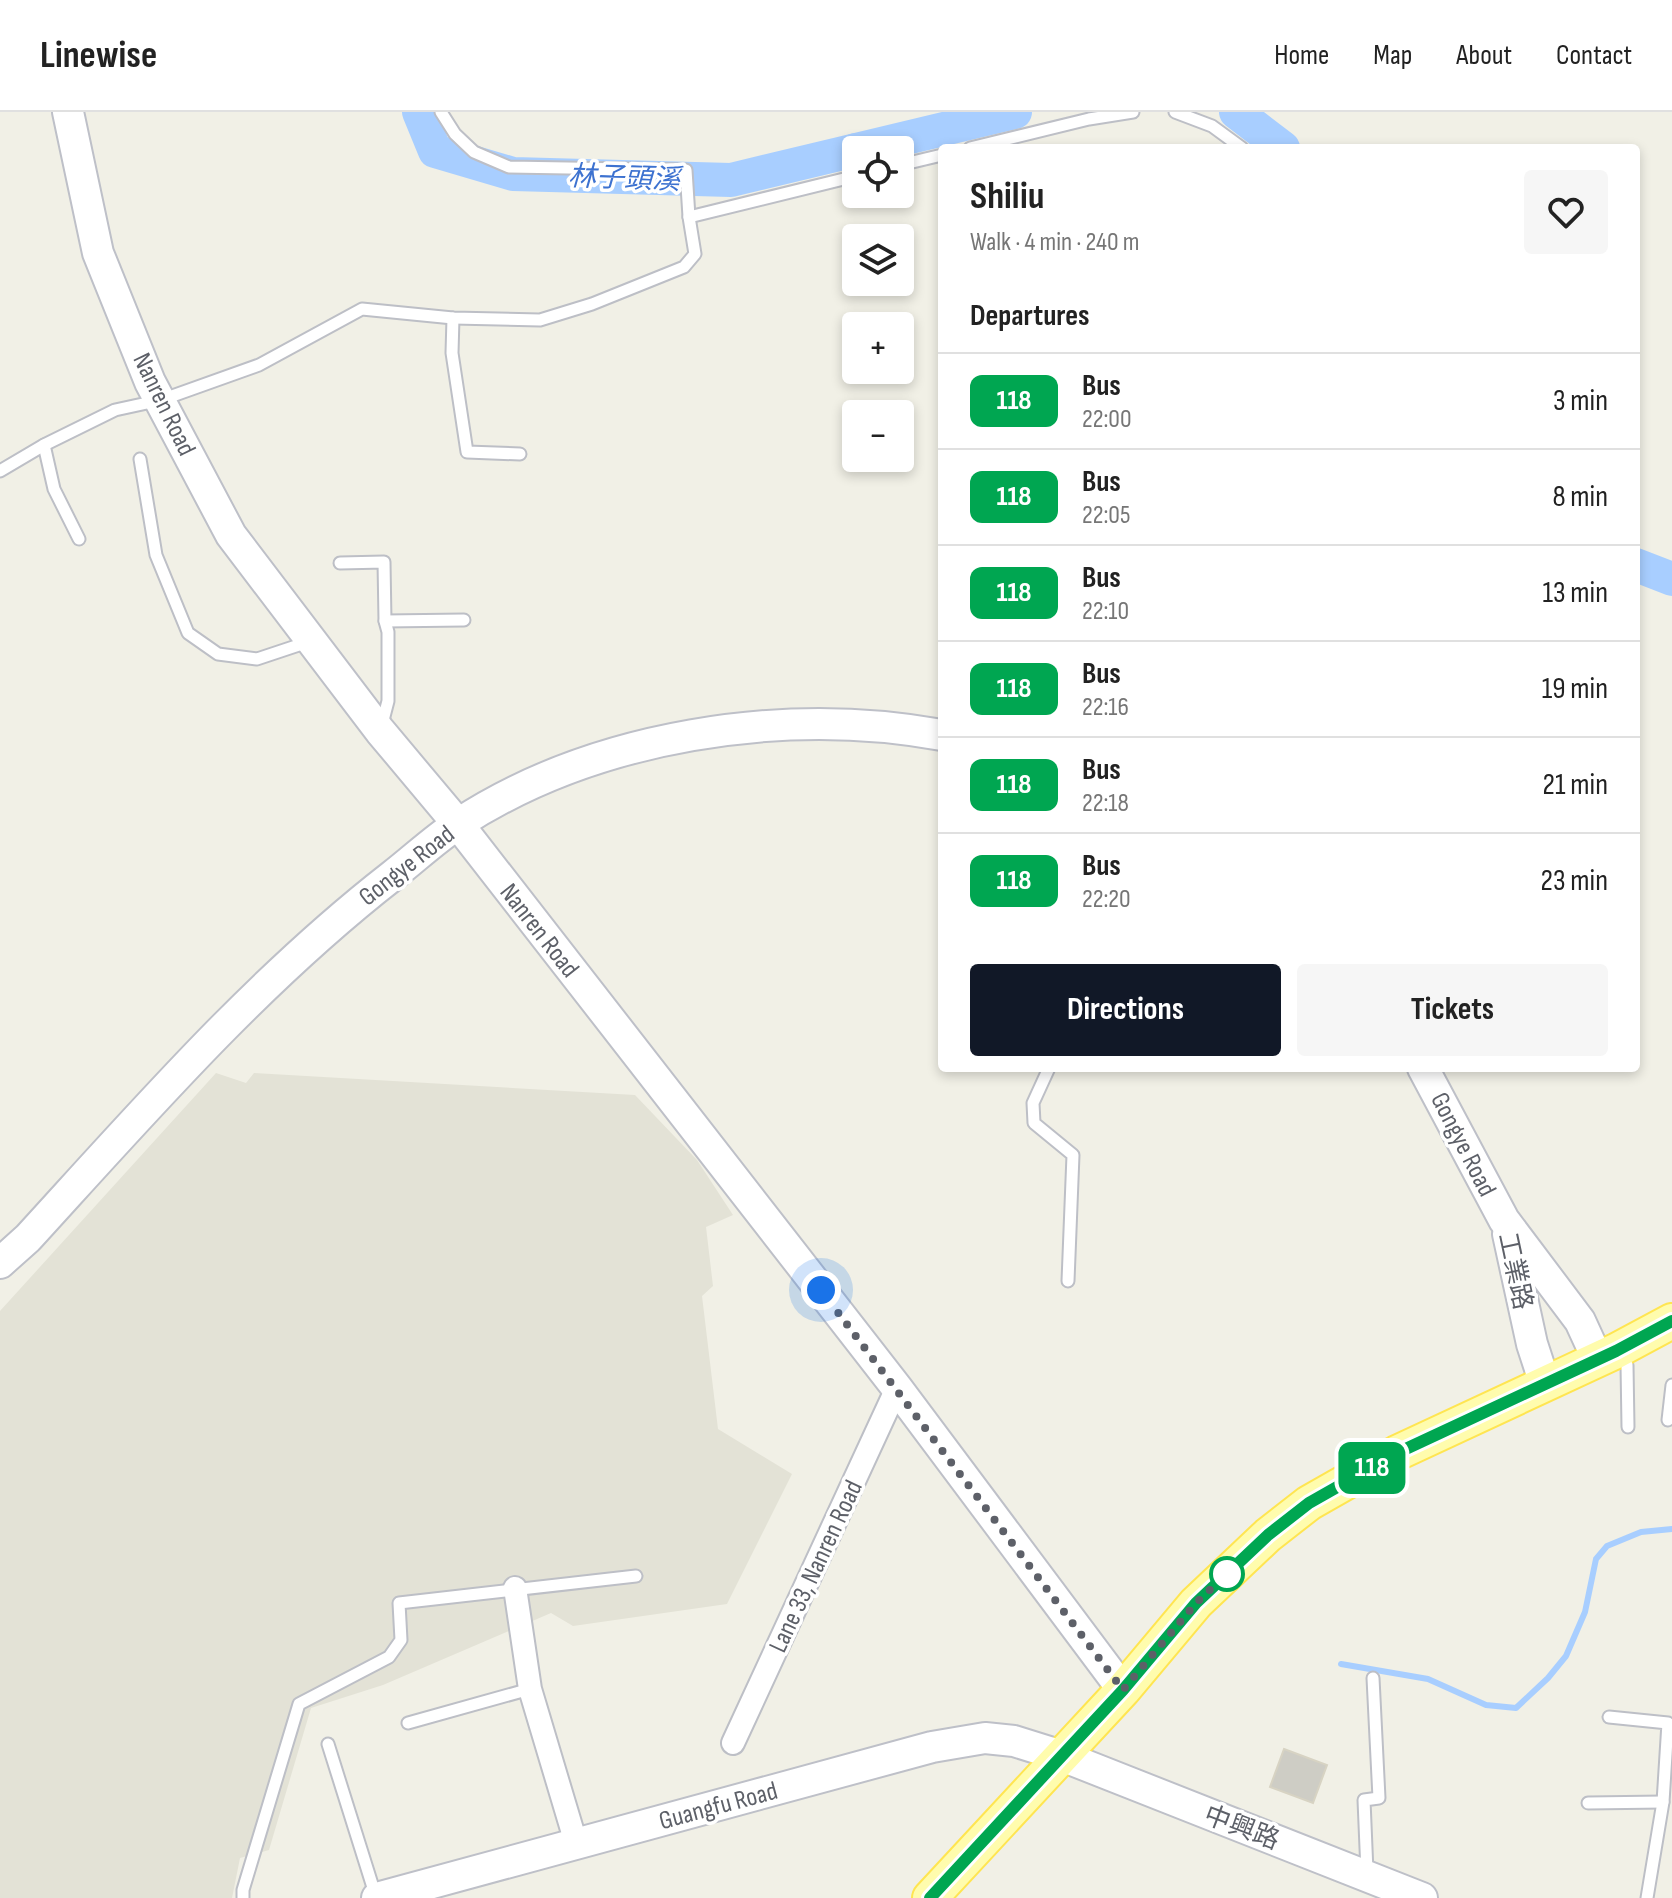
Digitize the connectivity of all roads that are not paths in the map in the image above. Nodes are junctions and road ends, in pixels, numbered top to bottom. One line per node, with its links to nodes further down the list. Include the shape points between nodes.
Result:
1 (68, 112): 12 (street, Nanren Road, via 98,253)
2 (441, 112): 10 (lane, via 474,152 509,167 686,170)
3 (1133, 112): 5 (lane)
4 (1175, 112): 6 (lane, via 1212,126)
5 (986, 144)
6 (1237, 144)
7 (938, 156): 8 (lane)
8 (914, 162)
9 (842, 179): 10 (lane)
10 (689, 217): 11 (lane, via 695,254 684,267 540,320)
11 (453, 318): 12 (lane, via 362,309 259,365); 14 (lane, via 452,353 467,452)
12 (161, 400): 13 (lane, via 115,410); 21 (street, Nanren Road, via 231,535)
13 (44, 445): 16 (lane); 17 (lane, via 54,489)
14 (520, 454)
15 (140, 459): 21 (lane, via 156,555 188,633 218,654 257,659)
16 (0, 471)
17 (79, 539)
18 (340, 563): 20 (lane, via 384,562)
19 (464, 620): 20 (lane)
20 (385, 621): 22 (lane, via 388,701)
21 (311, 641): 22 (street, Nanren Road)
22 (380, 731): 24 (street, Nanren Road)
23 (938, 734): 24 (street, Gongye Road, via 816,724 696,735 580,766)
24 (458, 824): 28 (street, Gongye Road, via 339,917 274,976); 34 (street, Nanren Road)
25 (1047, 1072): 29 (lane, via 1033,1103 1034,1123 1073,1155)
26 (1425, 1072): 27 (street, Gongye Road)
27 (1504, 1220): 31 (street, 工業路); 32 (street, 工業路)
28 (0, 1263)
29 (1068, 1281)
30 (1672, 1321): 31 (main road)
31 (1606, 1354): 32 (main road); 36 (lane, via 1627,1365)
32 (1545, 1384): 41 (main road, via 1397,1453 1309,1503 1196,1603)
33 (1672, 1385): 35 (lane)
34 (897, 1388): 41 (street, Nanren Road); 44 (street, Lane 33, Nanren Road)
35 (1668, 1420)
36 (1628, 1427)
37 (636, 1576): 38 (lane)
38 (515, 1588): 40 (street); 51 (lane, via 399,1603 401,1640 389,1657 299,1704)
39 (1373, 1678): 50 (lane, via 1379,1798 1364,1800)
40 (530, 1689): 43 (lane); 49 (street)
41 (1123, 1690): 46 (main road)
42 (1609, 1717): 47 (lane, via 1668,1723)
43 (408, 1723)
44 (733, 1743)
45 (328, 1744): 52 (lane)
46 (1062, 1756): 49 (street, Guangfu Road, via 985,1738 932,1747); 50 (street, 中興路); 53 (main road)
47 (1663, 1802): 48 (lane); 55 (lane)
48 (1588, 1803)
49 (576, 1843): 52 (street, Guangfu Road)
50 (1367, 1877): 54 (street, 中興路)
51 (243, 1898)
52 (376, 1898)
53 (930, 1898)
54 (1422, 1898)
55 (1647, 1898)

